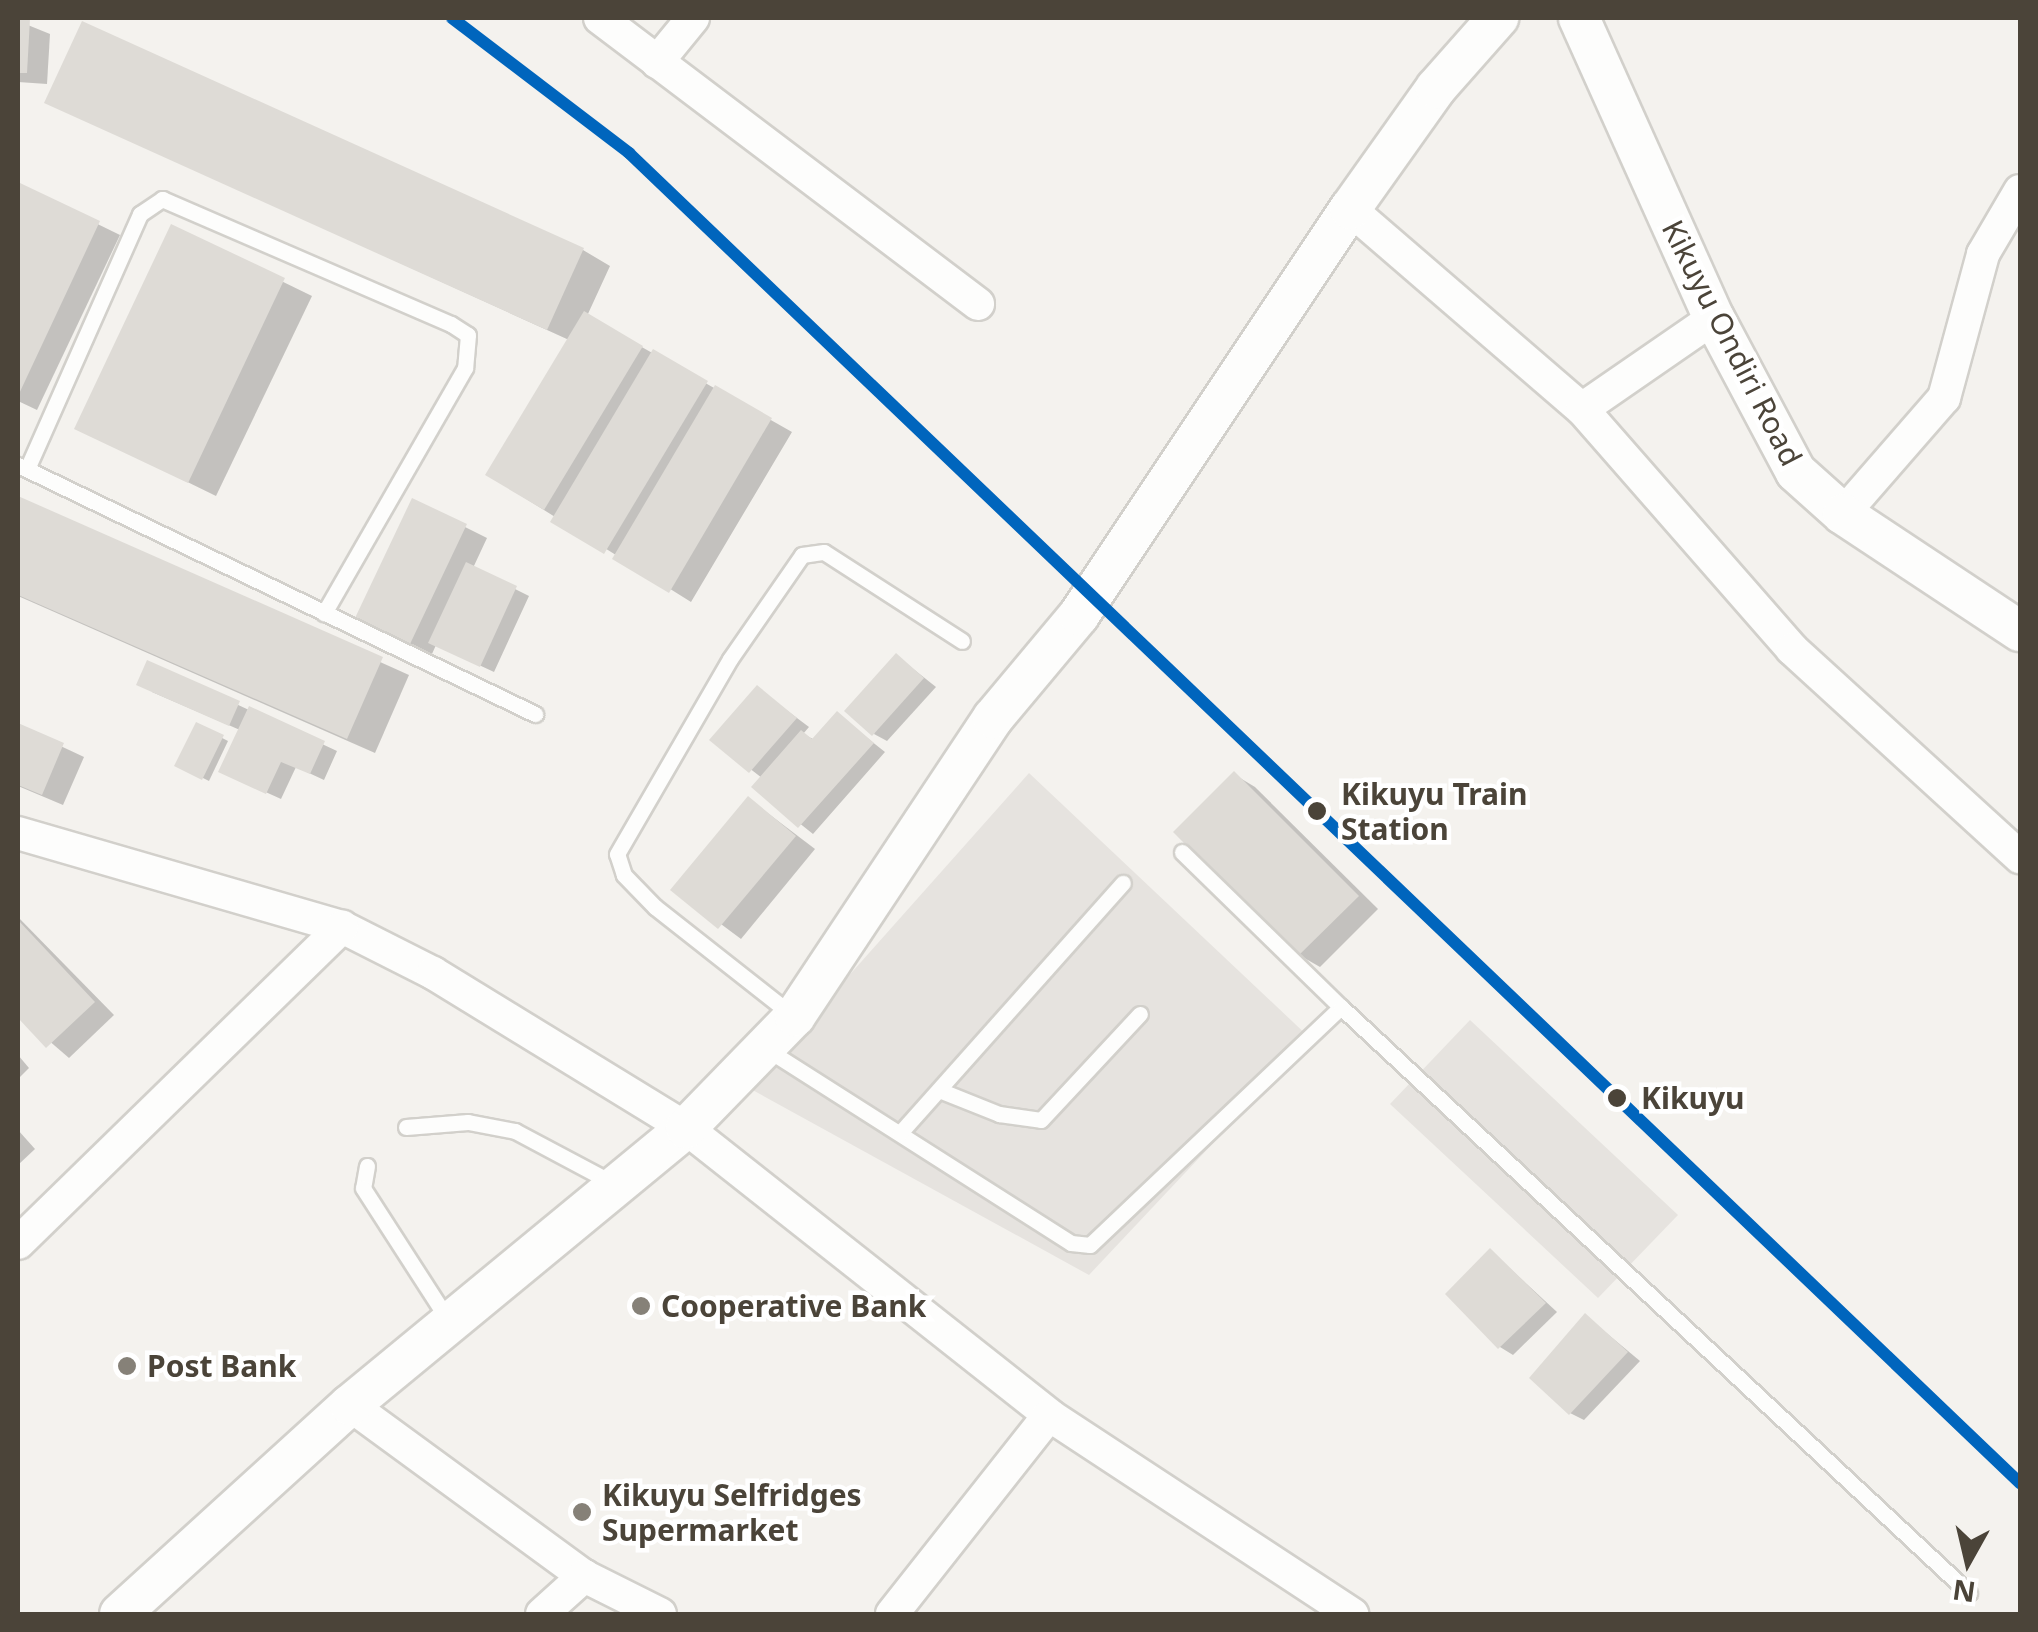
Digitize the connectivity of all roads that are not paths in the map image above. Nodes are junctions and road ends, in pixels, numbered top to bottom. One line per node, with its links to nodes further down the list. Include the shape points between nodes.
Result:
1 (600, 18): 5 (street)
2 (693, 18): 5 (street)
3 (1498, 18): 7 (street, via 1436,88)
4 (1578, 18): 9 (street, Kikuyu Ondiri Road)
5 (657, 62): 8 (street)
6 (2020, 190): 12 (street, via 1983,254 1944,398)
7 (1350, 209): 10 (street); 24 (street, via 1079,615 993,718)
8 (978, 304)
9 (1714, 318): 10 (street); 12 (street, Kikuyu Ondiri Road, via 1796,472)
10 (1582, 409): 19 (street, via 1792,649)
11 (22, 467): 13 (lane); 13 (lane, via 140,214 162,199 451,324 468,336 465,368)
12 (1843, 514): 14 (street, Kikuyu Ondiri Road)
13 (324, 613): 16 (lane)
14 (2020, 631)
15 (962, 641): 24 (lane, via 824,552 802,555 730,659 617,854 624,875 655,907)
16 (535, 714)
17 (18, 833): 21 (street)
18 (1182, 852): 22 (lane)
19 (2020, 857)
20 (1122, 882): 26 (lane)
21 (342, 928): 28 (street, via 432,973); 32 (street)
22 (1341, 1006): 29 (lane, via 1090,1245 1071,1243); 37 (lane)
23 (1140, 1014): 26 (lane, via 1041,1120 999,1114)
24 (794, 1016): 25 (street)
25 (764, 1048): 28 (street); 29 (lane)
26 (938, 1090): 29 (lane)
27 (406, 1127): 31 (lane, via 468,1122 514,1131)
28 (686, 1128): 31 (street); 35 (street)
29 (900, 1132)
30 (367, 1166): 33 (lane, via 362,1188)
31 (616, 1186): 33 (street)
32 (18, 1243)
33 (450, 1324): 34 (street)
34 (350, 1406): 36 (street); 38 (street)
35 (1049, 1415): 41 (street); 42 (street)
36 (584, 1576): 39 (street); 40 (street)
37 (1969, 1594)
38 (120, 1614)
39 (542, 1614)
40 (660, 1614)
41 (892, 1614)
42 (1352, 1614)

